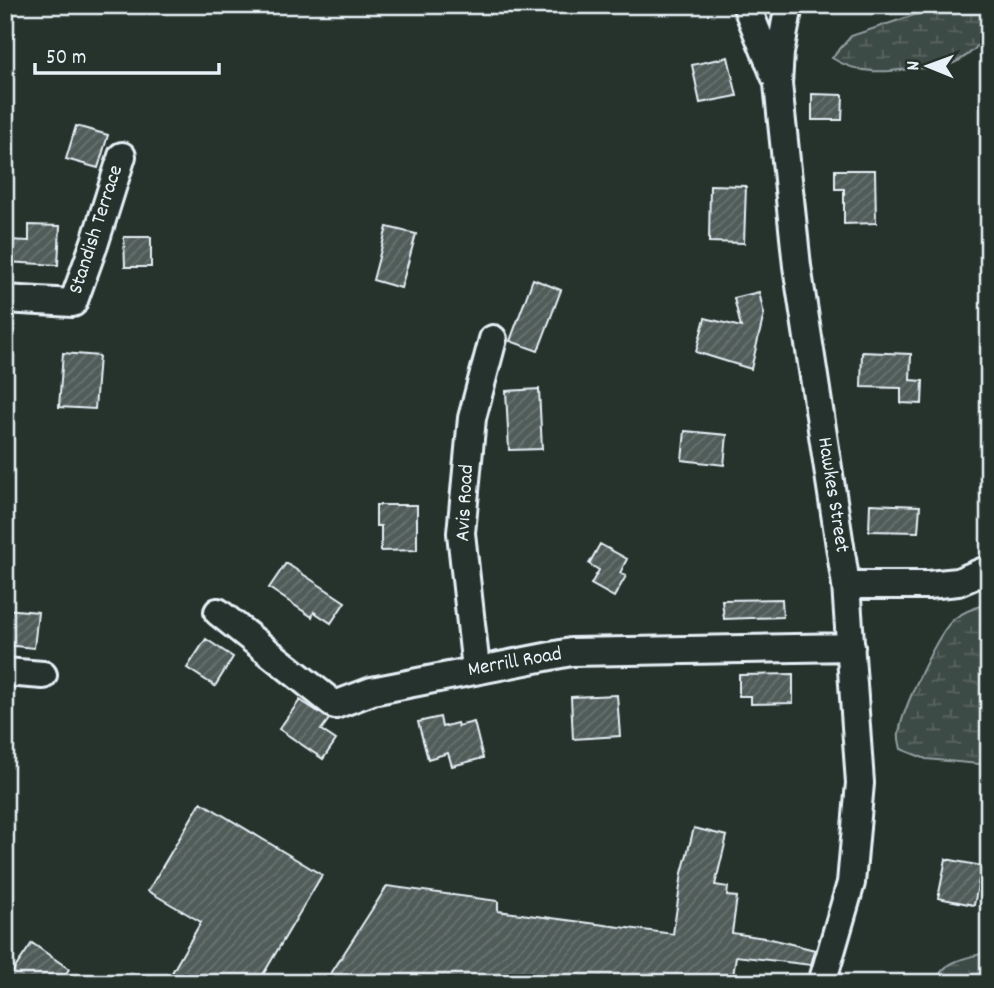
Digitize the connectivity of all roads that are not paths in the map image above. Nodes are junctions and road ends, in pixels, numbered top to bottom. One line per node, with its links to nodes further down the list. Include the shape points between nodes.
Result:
1 (746, 5): 3 (street)
2 (789, 5): 3 (street, Hawkes Street)
3 (778, 84): 8 (street, Hawkes Street, via 797,267)
4 (122, 156): 5 (street, Standish Terrace, via 73,303)
5 (5, 299)
6 (493, 340): 11 (street, Avis Road, via 472,418 461,533)
7 (989, 569): 8 (street, via 958,582)
8 (846, 585): 10 (street, Hawkes Street)
9 (218, 612): 11 (street, Merrill Road, via 335,705 372,691)
10 (851, 647): 11 (street, Merrill Road, via 571,652); 14 (street, Hawkes Street, via 858,809 851,883)
11 (476, 669)
12 (5, 672): 13 (street)
13 (43, 675)
14 (822, 983)

